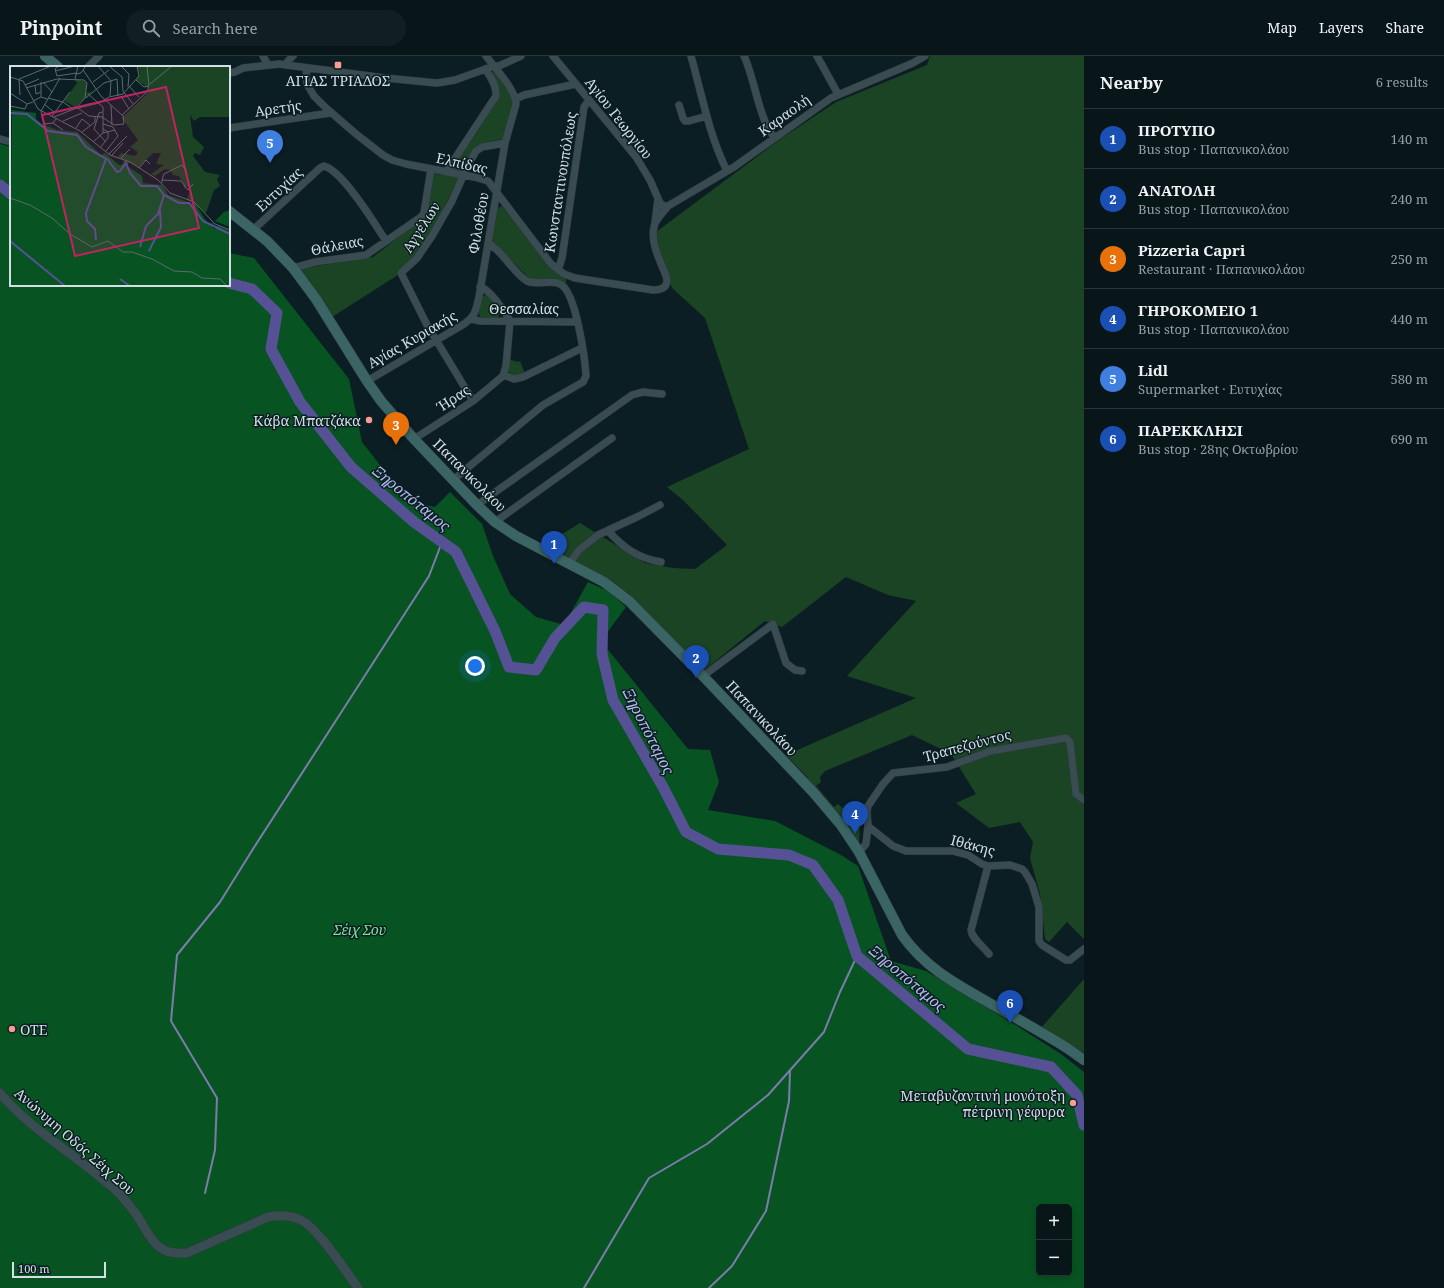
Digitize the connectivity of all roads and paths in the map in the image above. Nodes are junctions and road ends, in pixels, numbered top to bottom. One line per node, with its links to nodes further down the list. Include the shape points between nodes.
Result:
1 (45, 56): 15 (main road)
2 (99, 56): 16 (street)
3 (263, 56): 13 (street)
4 (293, 56): 14 (street)
5 (486, 56): 17 (street)
6 (512, 56): 17 (street)
7 (521, 56): 17 (street)
8 (553, 56): 23 (street, Αγίου Γεωργίου)
9 (691, 56): 29 (street)
10 (746, 56): 31 (street, via 766,126)
11 (817, 56): 24 (street)
12 (925, 56): 24 (street, Καραολή)
13 (268, 64): 14 (street); 19 (street)
14 (286, 65): 20 (street)
15 (57, 66)
16 (89, 66)
17 (494, 66): 21 (street); 25 (street)
18 (230, 68): 19 (street)
19 (243, 68): 22 (street)
20 (306, 68): 21 (street, via 437,83); 28 (street, Ελπίδας, via 306,80 310,91)
21 (485, 70): 38 (street, via 492,78 496,96)
22 (230, 73)
23 (576, 84): 25 (street); 26 (street, Αγίου Γεωργίου)
24 (838, 94): 31 (street, Καραολή)
25 (516, 98): 34 (street, Φιλοθέου)
26 (589, 100): 41 (street, Αγίου Γεωργίου, via 640,163); 49 (street, Κωνσταντινουπόλεως, via 584,110 562,258)
27 (679, 105): 29 (street, via 686,121)
28 (330, 113): 30 (street, Αρετής); 36 (street, Ελπίδας, via 389,158)
29 (707, 116): 37 (street)
30 (230, 128)
31 (775, 138): 37 (street, Καραολή)
32 (0, 139): 33 (street)
33 (10, 142)
34 (506, 143): 39 (street, Αγγέλων, via 478,149); 40 (street, Φιλοθέου)
35 (322, 166): 45 (street, Ευτυχίας); 46 (street, Αγγέλων, via 332,170 352,191)
36 (432, 169): 38 (street, Ελπίδας); 46 (street, Θάλειας, via 422,216)
37 (727, 171): 42 (street, Καραολή)
38 (446, 172): 39 (street, Ελπίδας)
39 (464, 175): 40 (street, Ελπίδας, via 487,180); 55 (street, Αγγέλων, via 452,202 418,258 401,273)
40 (497, 192): 47 (street, Φιλοθέου); 49 (street, Ελπίδας)
41 (658, 199): 42 (street, Αγίου Γεωργίου); 44 (street, Αγίου Γεωργίου)
42 (667, 206): 44 (street)
43 (230, 212): 45 (main road, Παπανικολάου)
44 (655, 223): 51 (street, Αγίου Γεωργίου, via 655,247 667,280 666,286)
45 (253, 230): 48 (main road, Παπανικολάου)
46 (386, 241): 48 (street, Θάλειας, via 364,256 315,262)
47 (488, 243): 50 (street, Φιλοθέου); 54 (street, via 527,281 559,283 567,290)
48 (293, 268): 58 (main road, Παπανικολάου, via 326,314)
49 (558, 270): 51 (street, Ελπίδας, via 578,279)
50 (480, 287): 52 (street, Φιλοθέου, via 476,310); 53 (street, via 486,288)
51 (660, 290)
52 (471, 319): 53 (street, Θεσσαλίας); 55 (street, Αγίας Κυριακής)
53 (510, 321): 54 (street, Θεσσαλίας); 57 (street)
54 (577, 322): 56 (street)
55 (436, 340): 58 (street, Αγίας Κυριακής); 60 (street, Αγγέλων)
56 (582, 348): 57 (street, via 522,377 514,379); 63 (street, via 586,374 584,381 543,405)
57 (504, 375): 60 (street, Ήρας)
58 (367, 381): 61 (main road, Παπανικολάου)
59 (662, 394): 64 (street, via 643,392 632,395)
60 (473, 402): 61 (street, Ήρας)
61 (414, 438): 63 (main road, Παπανικολάου)
62 (612, 438): 66 (street)
63 (453, 480): 64 (main road, Παπανικολάου)
64 (477, 505): 66 (main road, Παπανικολάου)
65 (660, 505): 67 (street)
66 (495, 522): 69 (main road, Παπανικολάου)
67 (608, 531): 68 (street, via 637,556); 69 (street, via 589,541)
68 (661, 562)
69 (569, 564): 71 (main road, Παπανικολάου, via 604,582 623,596)
70 (802, 671): 71 (street, via 795,670 786,663 773,624)
71 (703, 676): 74 (main road, Παπανικολάου, via 824,803)
72 (1084, 800): 73 (street, Τραπεζούντος, via 1076,794 1070,742 1062,738 991,751 947,767 893,773 869,804)
73 (868, 826): 74 (street, via 866,844); 75 (street, Ιθάκης, via 893,846 906,851 953,851 968,855)
74 (859, 852): 78 (main road, Παπανικολάου, via 902,935 922,959 943,976)
75 (988, 866): 76 (street, Ιθάκης, via 1010,865 1025,872 1032,884 1039,907 1038,936 1042,945 1066,960 1070,960); 77 (street, via 971,935)
76 (1084, 949)
77 (989, 954)
78 (1084, 1060)
79 (0, 1093): 80 (street, Ανώνυμη Οδός Σέιχ Σου, via 30,1122 118,1192 154,1242 166,1251 188,1253 268,1217 294,1217 315,1231)
80 (358, 1288)

